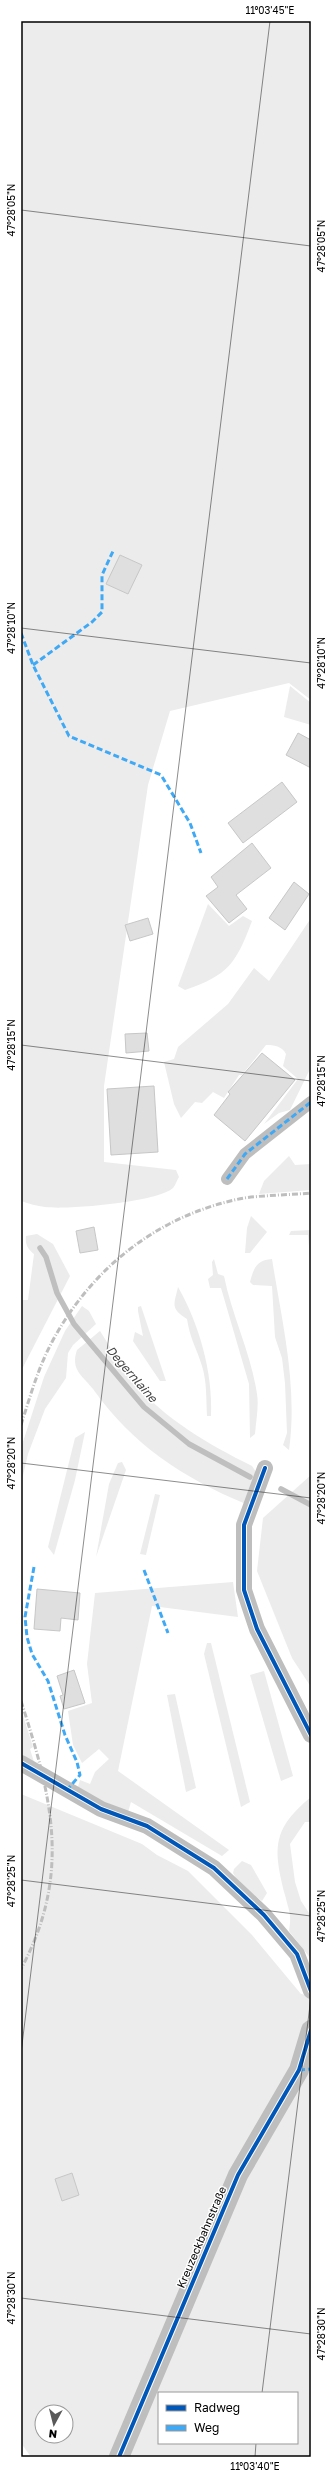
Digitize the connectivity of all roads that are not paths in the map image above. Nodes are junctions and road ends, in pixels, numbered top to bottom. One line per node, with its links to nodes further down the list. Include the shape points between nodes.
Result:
1 (311, 1102): 2 (street, via 244,1154)
2 (227, 1179)
3 (266, 1468): 4 (street, via 244,1525 244,1590 257,1629)
4 (311, 1735)
5 (21, 1763): 6 (street, via 101,1809 148,1826 214,1868 264,1915 297,1954)
6 (311, 1991)
7 (311, 2030): 8 (street, Kreuzeckbahnstraße, via 299,2070 238,2176)
8 (119, 2457)

